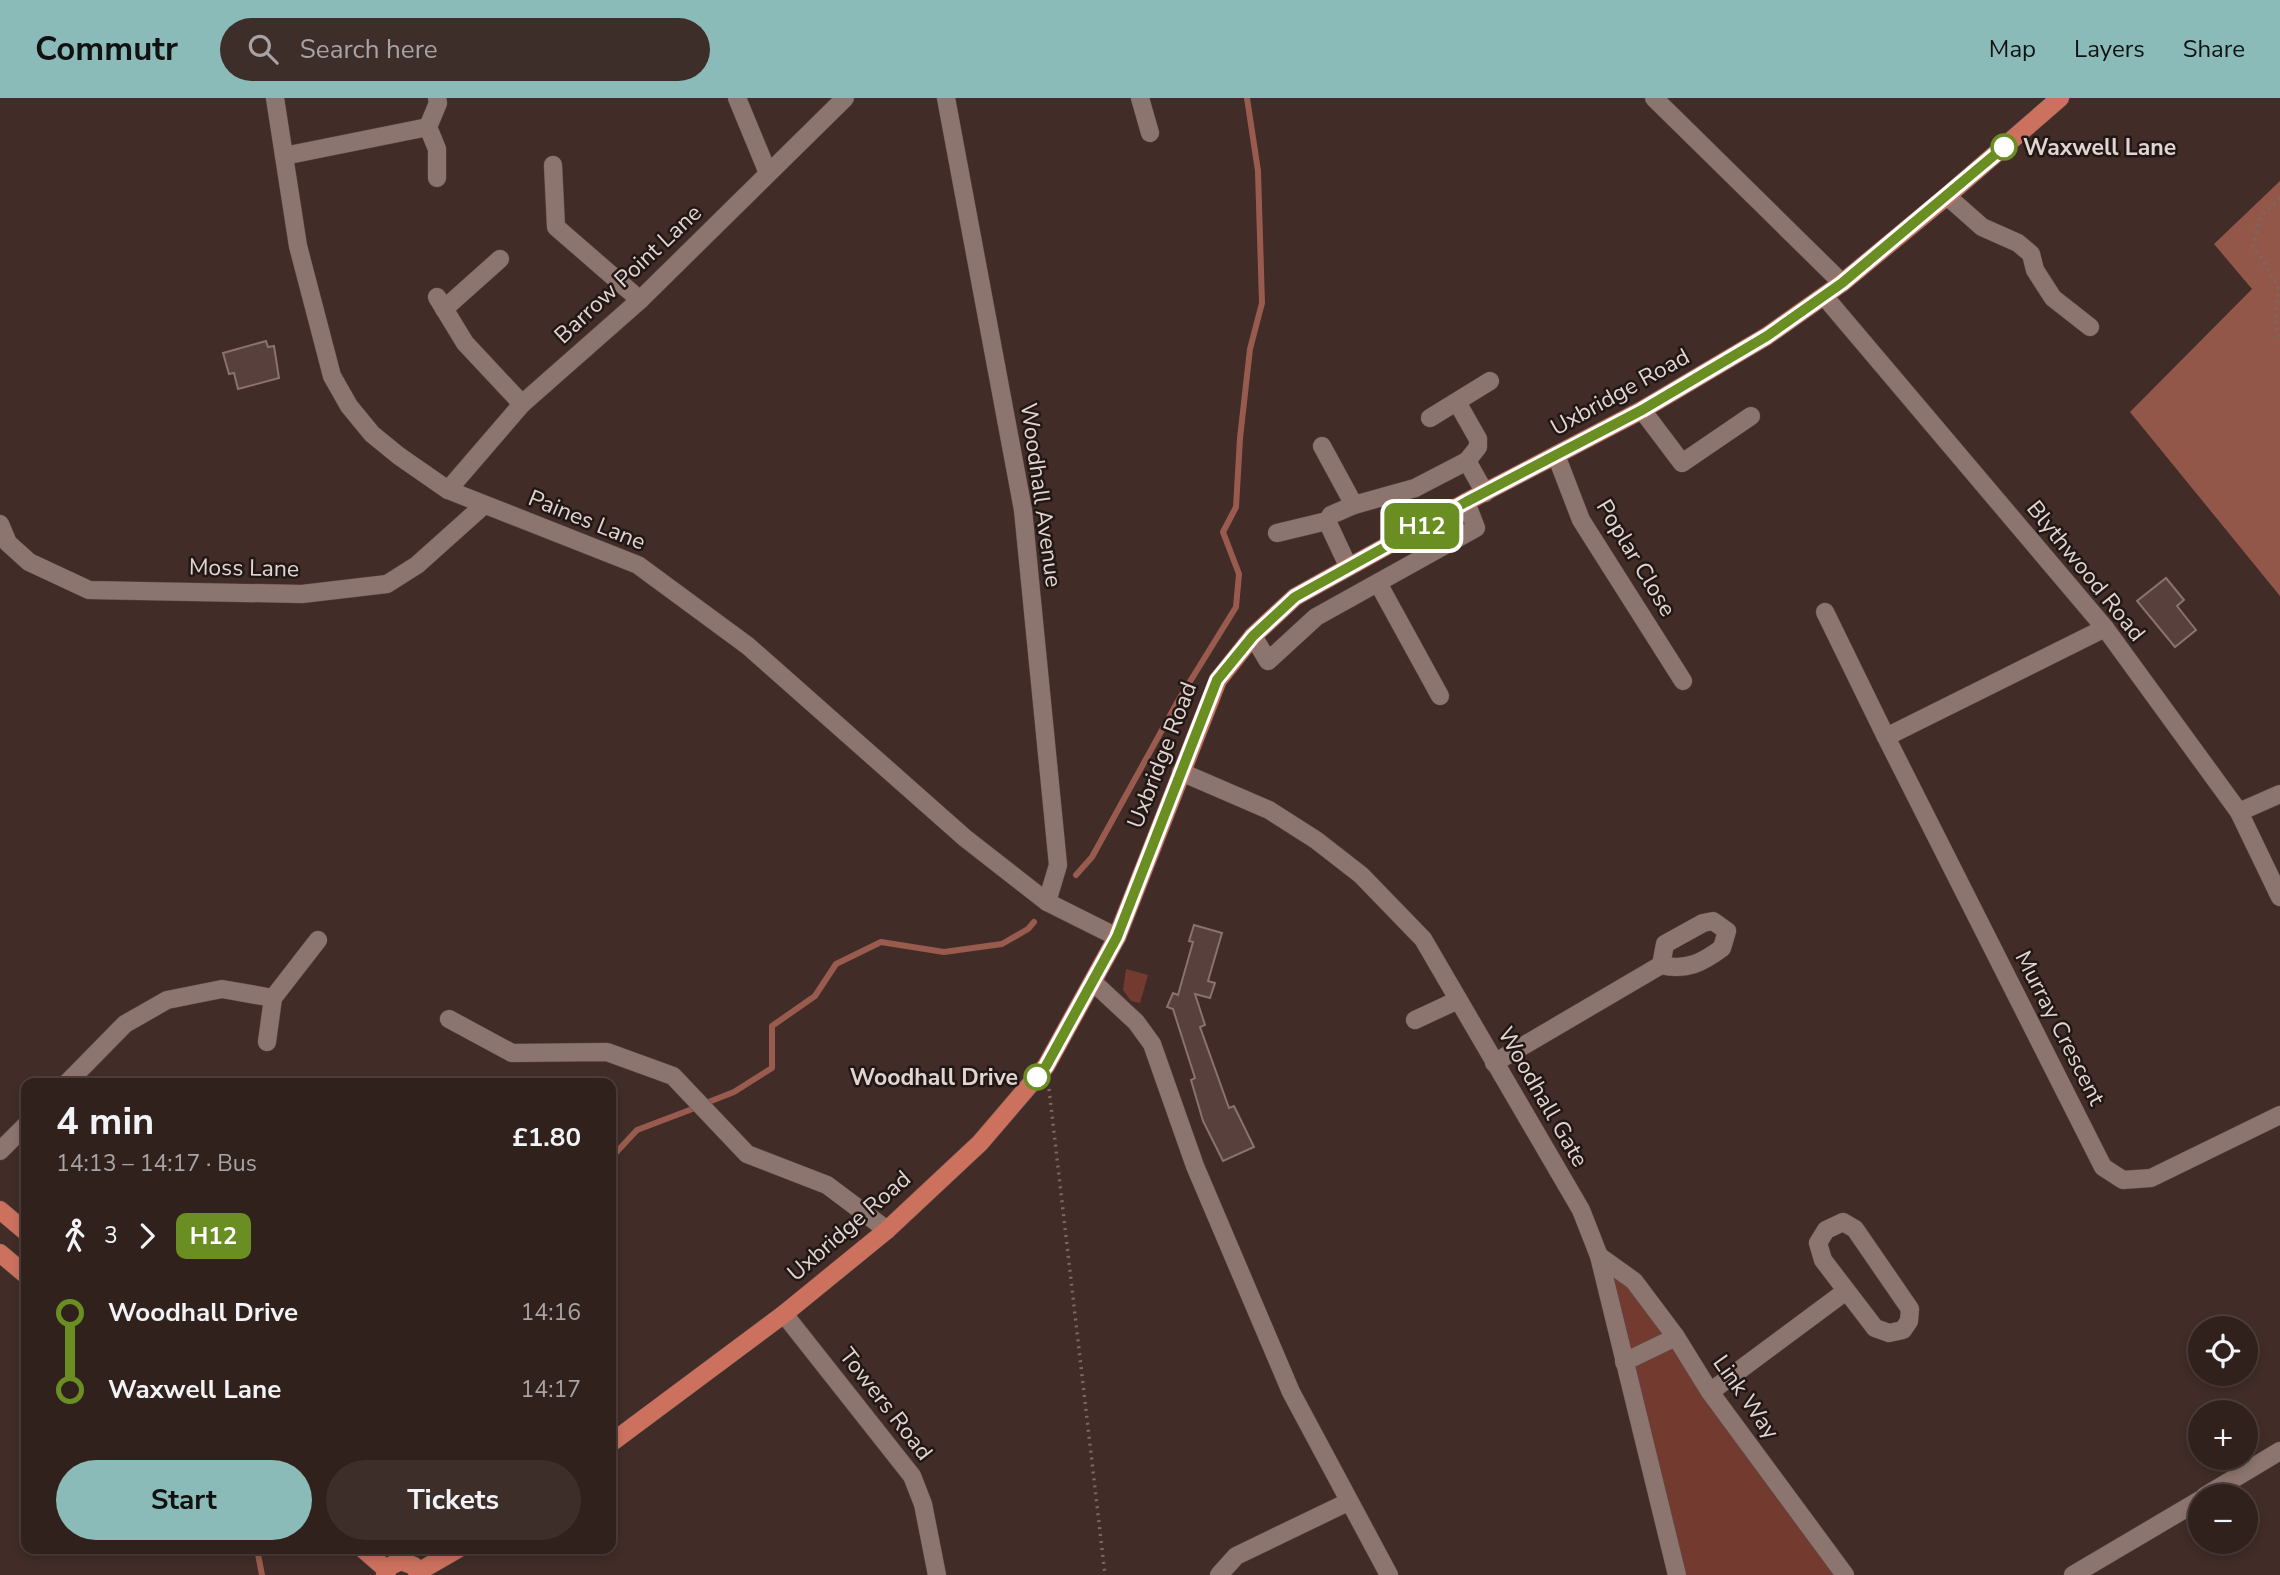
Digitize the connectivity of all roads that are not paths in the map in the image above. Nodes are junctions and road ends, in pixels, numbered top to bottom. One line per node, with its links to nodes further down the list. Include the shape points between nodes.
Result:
1 (275, 98): 11 (street, Paines Lane)
2 (437, 98): 9 (street)
3 (737, 98): 13 (street)
4 (845, 98): 13 (street, Barrow Point Lane)
5 (946, 98): 50 (street, Woodhall Avenue, via 1023,510 1058,865)
6 (1140, 98): 10 (street)
7 (1654, 98): 17 (street)
8 (2060, 98): 15 (main road, Uxbridge Road)
9 (428, 127): 11 (street); 14 (street, via 437,149)
10 (1150, 133)
11 (284, 156): 30 (street, Paines Lane, via 298,246 331,376 372,433)
12 (553, 165): 19 (street, via 556,227)
13 (768, 173): 19 (street, Barrow Point Lane)
14 (437, 178)
15 (1947, 196): 17 (main road, Uxbridge Road); 20 (street, via 1982,227 2031,254 2035,270 2053,298)
16 (500, 259): 23 (street, via 441,303 465,343)
17 (1842, 283): 18 (main road, Uxbridge Road)
18 (1824, 296): 24 (main road, Uxbridge Road, via 1767,336); 41 (street, Blythwood Road)
19 (640, 300): 23 (street, Barrow Point Lane)
20 (2090, 327)
21 (1490, 381): 22 (street)
22 (1457, 402): 26 (street); 29 (street, via 1478,439 1478,447)
23 (522, 404): 30 (street, Barrow Point Lane)
24 (1642, 410): 25 (street, via 1682,463); 28 (main road, Uxbridge Road)
25 (1751, 416)
26 (1430, 418)
27 (1322, 446): 34 (street)
28 (1556, 455): 31 (main road, Uxbridge Road); 43 (street, Poplar Close, via 1581,520)
29 (1467, 461): 31 (street); 34 (street, via 1415,488)
30 (448, 489): 33 (street, Paines Lane)
31 (1485, 493): 32 (main road, Uxbridge Road)
32 (1466, 502): 38 (main road, Uxbridge Road); 39 (street, via 1476,528)
33 (484, 505): 36 (street, Moss Lane, via 417,565 387,584 302,594 89,590 29,562 8,544); 50 (street, Paines Lane, via 638,565 748,646 962,836)
34 (1354, 505): 35 (street)
35 (1327, 521): 37 (street); 38 (street)
36 (0, 524)
37 (1277, 533)
38 (1348, 566): 42 (main road, Uxbridge Road, via 1295,597)
39 (1378, 583): 42 (street, via 1317,617 1269,662); 44 (street)
40 (1825, 612): 45 (street, Murray Crescent)
41 (2105, 628): 45 (street); 48 (street, Blythwood Road)
42 (1253, 636): 46 (main road, Uxbridge Road, via 1217,680)
43 (1683, 681)
44 (1440, 696)
45 (1886, 737): 62 (street, Murray Crescent, via 2103,1167 2123,1180 2151,1178)
46 (1181, 772): 51 (main road, Uxbridge Road); 56 (street, Woodhall Gate, via 1269,810 1361,875 1423,939)
47 (2280, 794): 48 (street)
48 (2239, 812): 49 (street, Blythwood Road)
49 (2280, 897)
50 (1047, 902): 51 (street, Paines Lane)
51 (1117, 937): 54 (main road, Uxbridge Road)
52 (318, 940): 55 (street)
53 (1661, 965): 60 (street)
54 (1093, 982): 67 (main road, Uxbridge Road, via 1046,1066 980,1143); 79 (street, via 1136,1022 1152,1044 1195,1166 1291,1392)
55 (273, 999): 59 (street); 61 (street, via 222,989 167,1000 125,1024)
56 (1458, 1000): 58 (street); 60 (street, Woodhall Gate)
57 (449, 1019): 67 (street, via 513,1053 607,1052 673,1076 747,1154 827,1185)
58 (1415, 1020)
59 (268, 1042)
60 (1494, 1063): 69 (street, Woodhall Gate, via 1581,1210)
61 (72, 1078)
62 (2280, 1115)
63 (21, 1130): 64 (street)
64 (0, 1151)
65 (0, 1210): 66 (main road)
66 (21, 1228)
67 (887, 1230): 72 (main road, Uxbridge Road)
68 (0, 1253): 70 (main road)
69 (1599, 1256): 73 (street, Link Way, via 1633,1282); 74 (street, Woodhall Gate)
70 (21, 1271)
71 (1846, 1291): 71 (street, via 1818,1243 1826,1230 1843,1222 1855,1229 1910,1309 1909,1321 1903,1330 1889,1333 1875,1328); 75 (street)
72 (784, 1314): 76 (main road, Uxbridge Road); 85 (street, Towers Road, via 912,1476 923,1504)
73 (1676, 1337): 74 (street); 75 (street, Link Way)
74 (1624, 1362): 88 (street, Woodhall Gate)
75 (1710, 1392): 89 (street, Link Way)
76 (616, 1439)
77 (2280, 1451): 78 (street)
78 (2225, 1484)
79 (1348, 1502): 86 (street, via 1236,1556); 87 (street)
80 (2188, 1507): 90 (street)
81 (373, 1554): 83 (main road)
82 (450, 1554): 84 (main road)
83 (392, 1564): 84 (main road, via 414,1566)
84 (419, 1574)
85 (937, 1575)
86 (1219, 1575)
87 (1389, 1575)
88 (1677, 1575)
89 (1845, 1575)
90 (2073, 1575)

